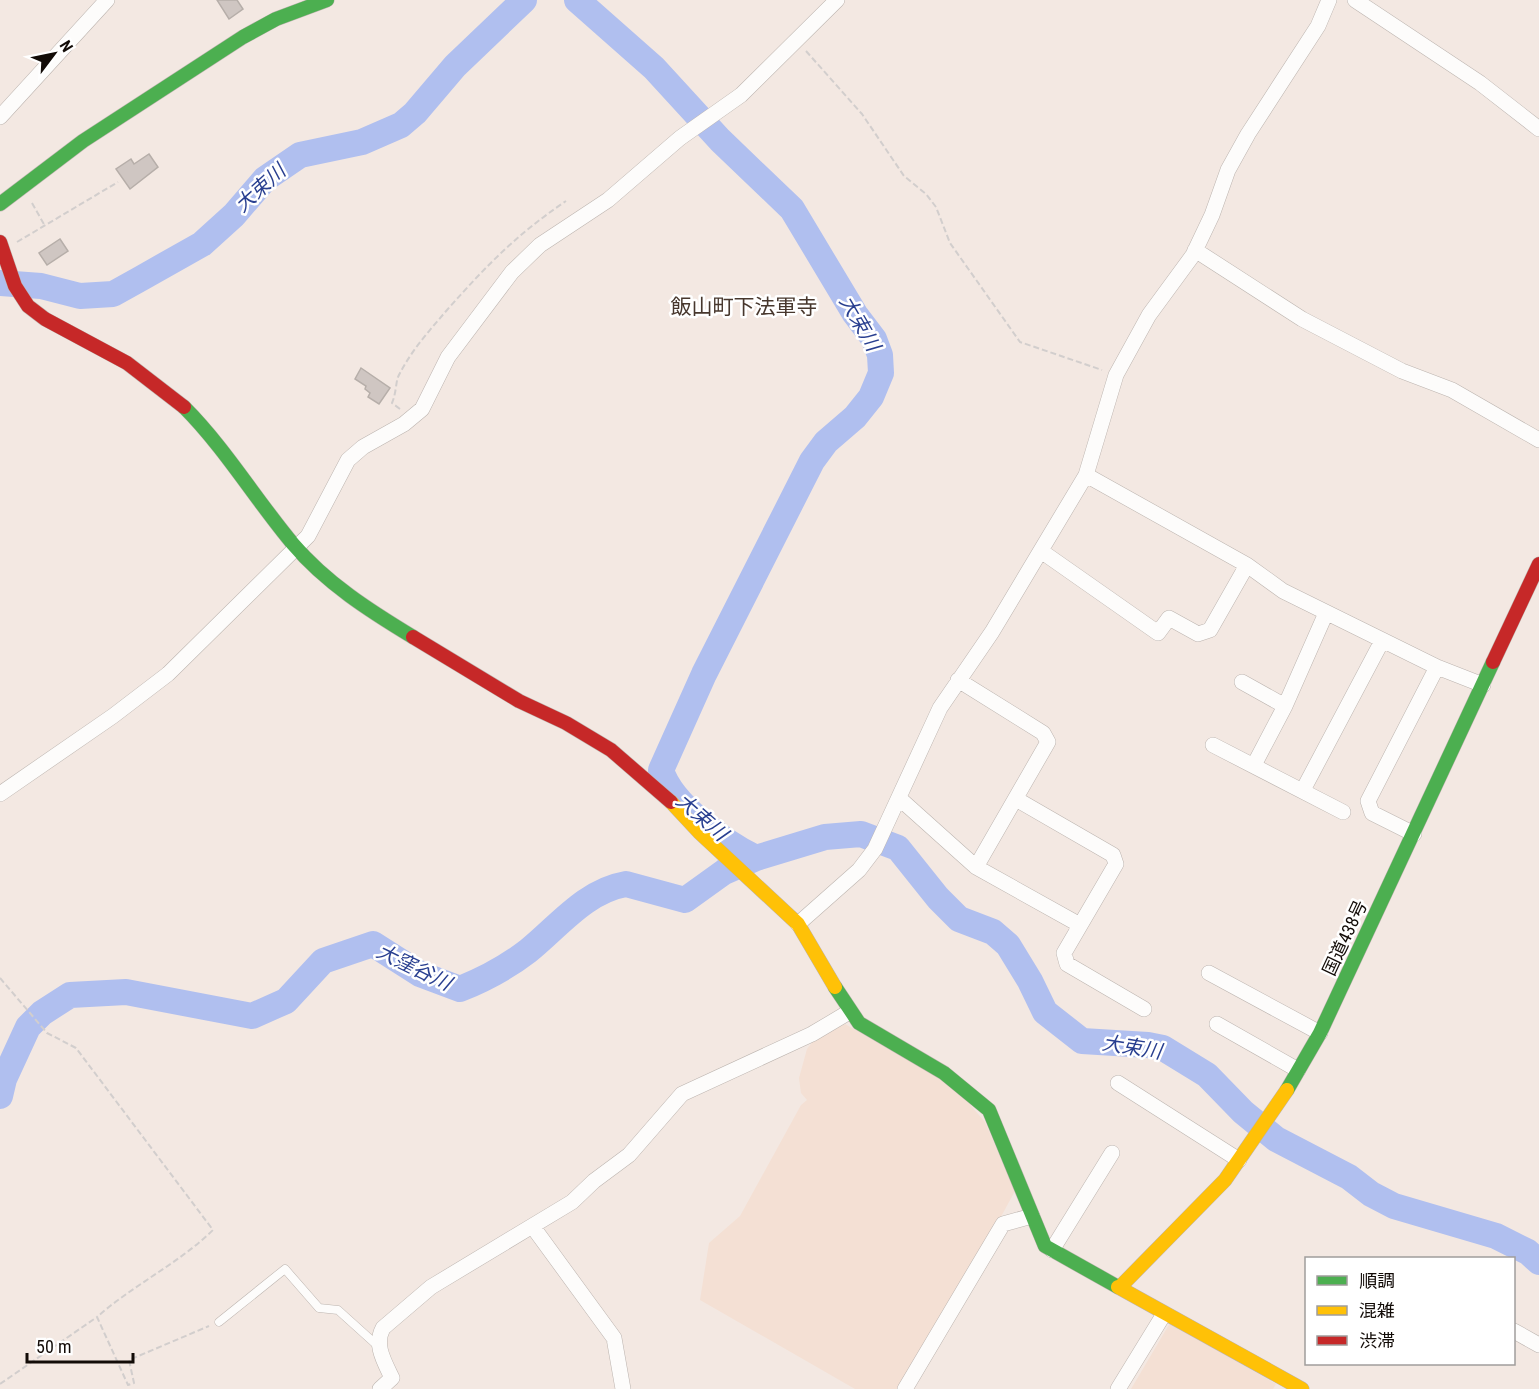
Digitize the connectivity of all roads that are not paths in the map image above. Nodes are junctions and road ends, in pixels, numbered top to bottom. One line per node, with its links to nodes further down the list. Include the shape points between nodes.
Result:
1 (107, 0): 6 (street)
2 (327, 0): 8 (main road, via 276,19 243,37 83,141)
3 (837, 0): 13 (street, via 741,96 608,200 540,244 512,272 448,357 422,409 348,460 319,519 308,536)
4 (1329, 0): 10 (street, via 1318,26 1228,170)
5 (1355, 0): 7 (street, via 1480,83)
6 (0, 117)
7 (1539, 129)
8 (0, 204)
9 (5, 247): 13 (main road, via 20,297 43,320 134,367 185,409 211,436)
10 (1195, 250): 11 (street, via 1302,319 1402,371 1452,390); 12 (street, via 1149,315 1116,375)
11 (1539, 440)
12 (1086, 475): 14 (street); 16 (street)
13 (295, 546): 27 (street, via 168,674); 33 (main road, via 361,606 519,701 611,750 666,796)
14 (1041, 551): 16 (street, via 1158,633 1169,618 1198,634 1210,630); 20 (street)
15 (1539, 564): 22 (main road, 国道438号)
16 (1247, 566): 17 (street, via 1283,591)
17 (1326, 613): 18 (street); 23 (street)
18 (1382, 641): 19 (street); 26 (street)
19 (1437, 667): 22 (street); 31 (street, via 1368,801 1372,813)
20 (958, 680): 28 (street, via 940,708); 29 (street, via 1043,733 1048,742)
21 (1242, 682): 23 (street)
22 (1483, 685): 31 (main road, 国道438号)
23 (1285, 706): 25 (street)
24 (1213, 744): 25 (street)
25 (1254, 765): 26 (street)
26 (1303, 790): 30 (street)
27 (0, 794)
28 (899, 798): 32 (street); 33 (street, via 875,849 859,870)
29 (1016, 798): 32 (street); 34 (street, via 1113,855 1116,864)
30 (1343, 812)
31 (1414, 834): 39 (main road, 国道438号)
32 (976, 867): 34 (street)
33 (798, 924): 37 (main road)
34 (1080, 925): 36 (street, via 1064,953 1067,964)
35 (1209, 973): 39 (street)
36 (1144, 1010)
37 (849, 1012): 44 (main road, via 859,1023 973,1093 989,1110); 45 (street, via 812,1034 682,1094 629,1155 572,1202)
38 (1217, 1024): 40 (street)
39 (1320, 1033): 40 (main road, 国道438号)
40 (1298, 1070): 43 (main road, 国道438号)
41 (1118, 1083): 43 (street)
42 (1112, 1153): 46 (street)
43 (1239, 1160): 47 (main road, 国道438号, via 1225,1180)
44 (1032, 1216): 46 (main road, via 1044,1246); 55 (street, via 1003,1224)
45 (533, 1227): 52 (street, via 430,1287 383,1328); 54 (street, via 614,1338)
46 (1052, 1250): 47 (main road)
47 (1120, 1287): 48 (main road)
48 (1164, 1314): 56 (street); 57 (main road)
49 (219, 1322): 52 (lane, via 285,1269 320,1308 338,1310)
50 (1515, 1332): 51 (street)
51 (1539, 1345)
52 (379, 1347): 53 (street, via 392,1378)
53 (380, 1389)
54 (623, 1389)
55 (904, 1389)
56 (1118, 1389)
57 (1302, 1389)

